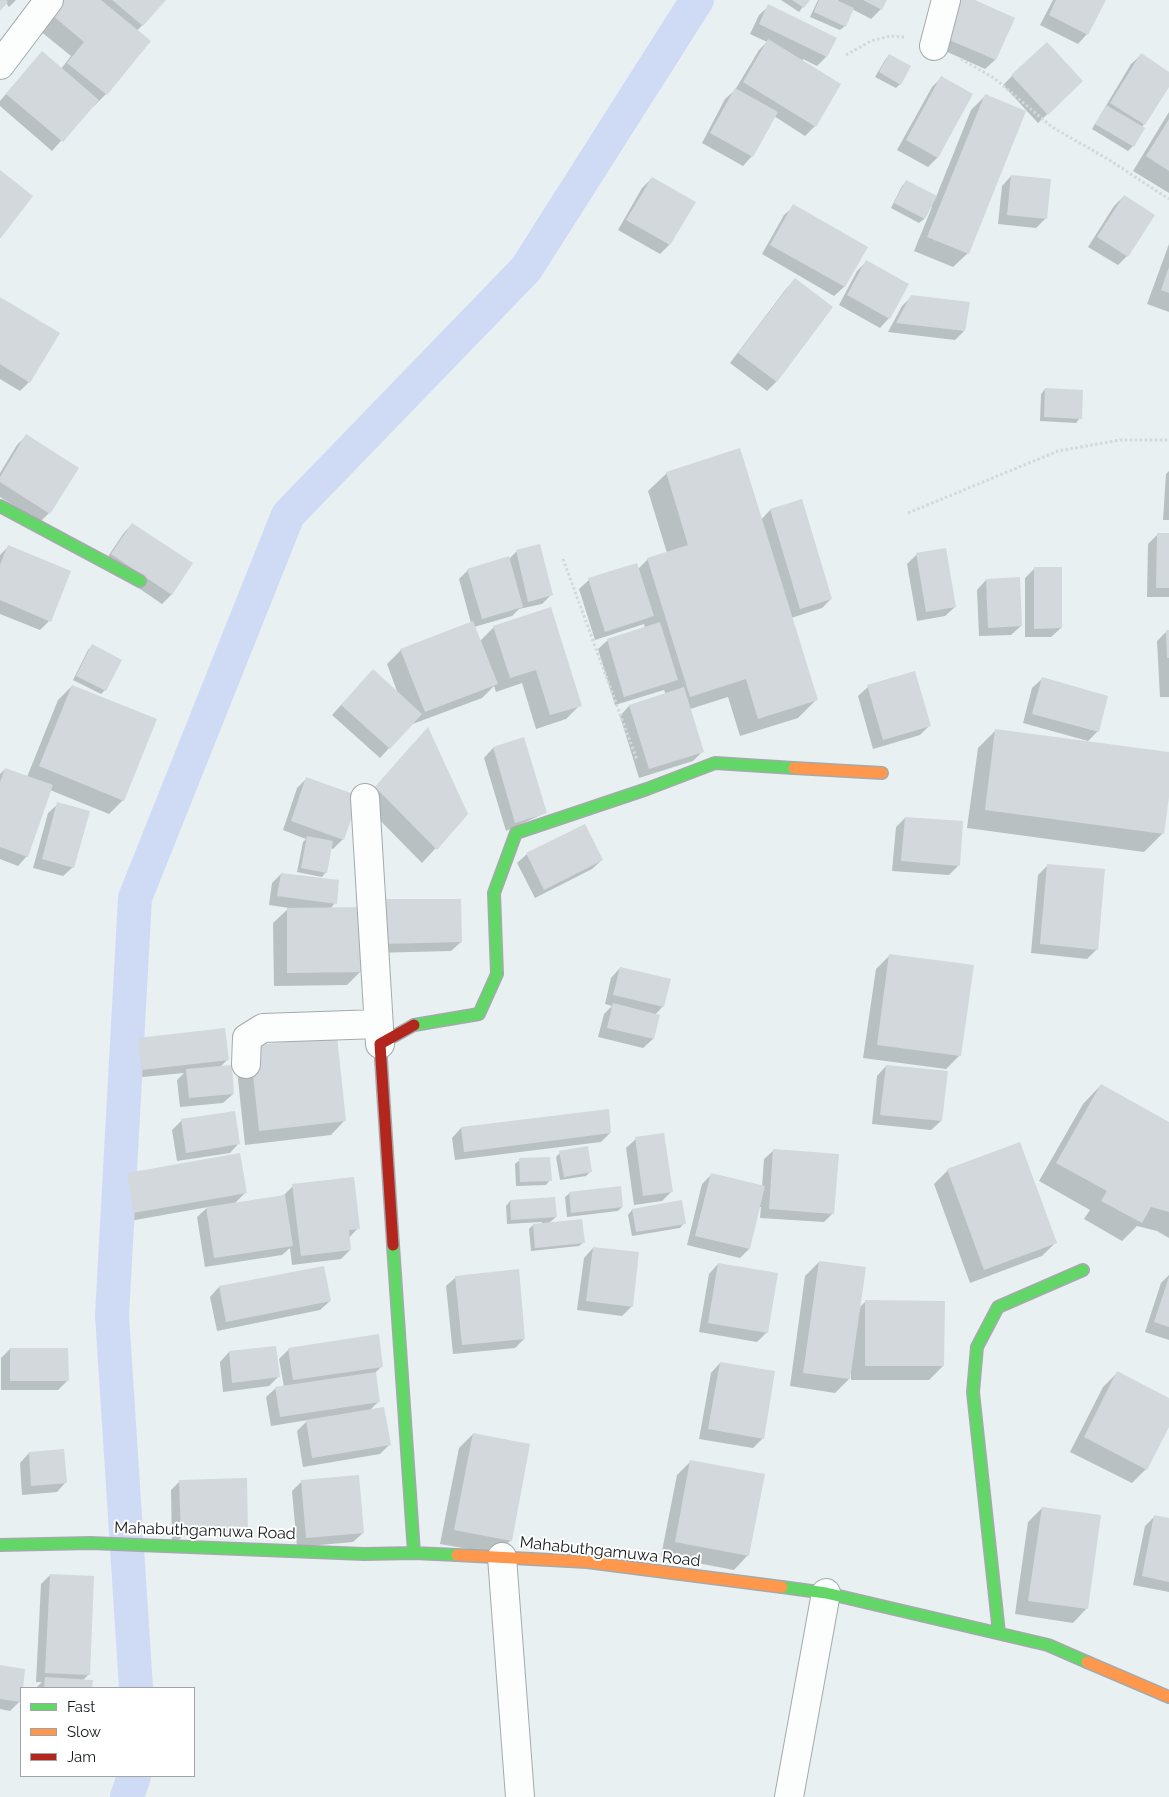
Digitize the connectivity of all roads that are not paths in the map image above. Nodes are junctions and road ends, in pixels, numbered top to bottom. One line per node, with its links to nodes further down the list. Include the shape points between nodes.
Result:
1 (49, 0): 4 (street)
2 (946, 0): 3 (street)
3 (934, 46)
4 (0, 65)
5 (0, 506): 6 (street)
6 (140, 581)
7 (882, 773): 9 (street, via 715,763 516,833 494,893 497,974 479,1014)
8 (365, 798): 9 (street)
9 (379, 1034): 10 (street, via 263,1028 247,1038); 13 (street)
10 (246, 1064)
11 (1083, 1270): 16 (street, via 998,1307 977,1348 973,1392)
12 (0, 1545): 13 (street, Mahabuthgamuwa Road, via 90,1543 364,1554)
13 (414, 1553): 14 (street, Mahabuthgamuwa Road)
14 (502, 1557): 15 (street, Mahabuthgamuwa Road, via 587,1562); 18 (street)
15 (826, 1593): 16 (street, Mahabuthgamuwa Road); 19 (street)
16 (999, 1633): 17 (street, Mahabuthgamuwa Road, via 1048,1645)
17 (1169, 1697)
18 (520, 1797)
19 (789, 1797)

